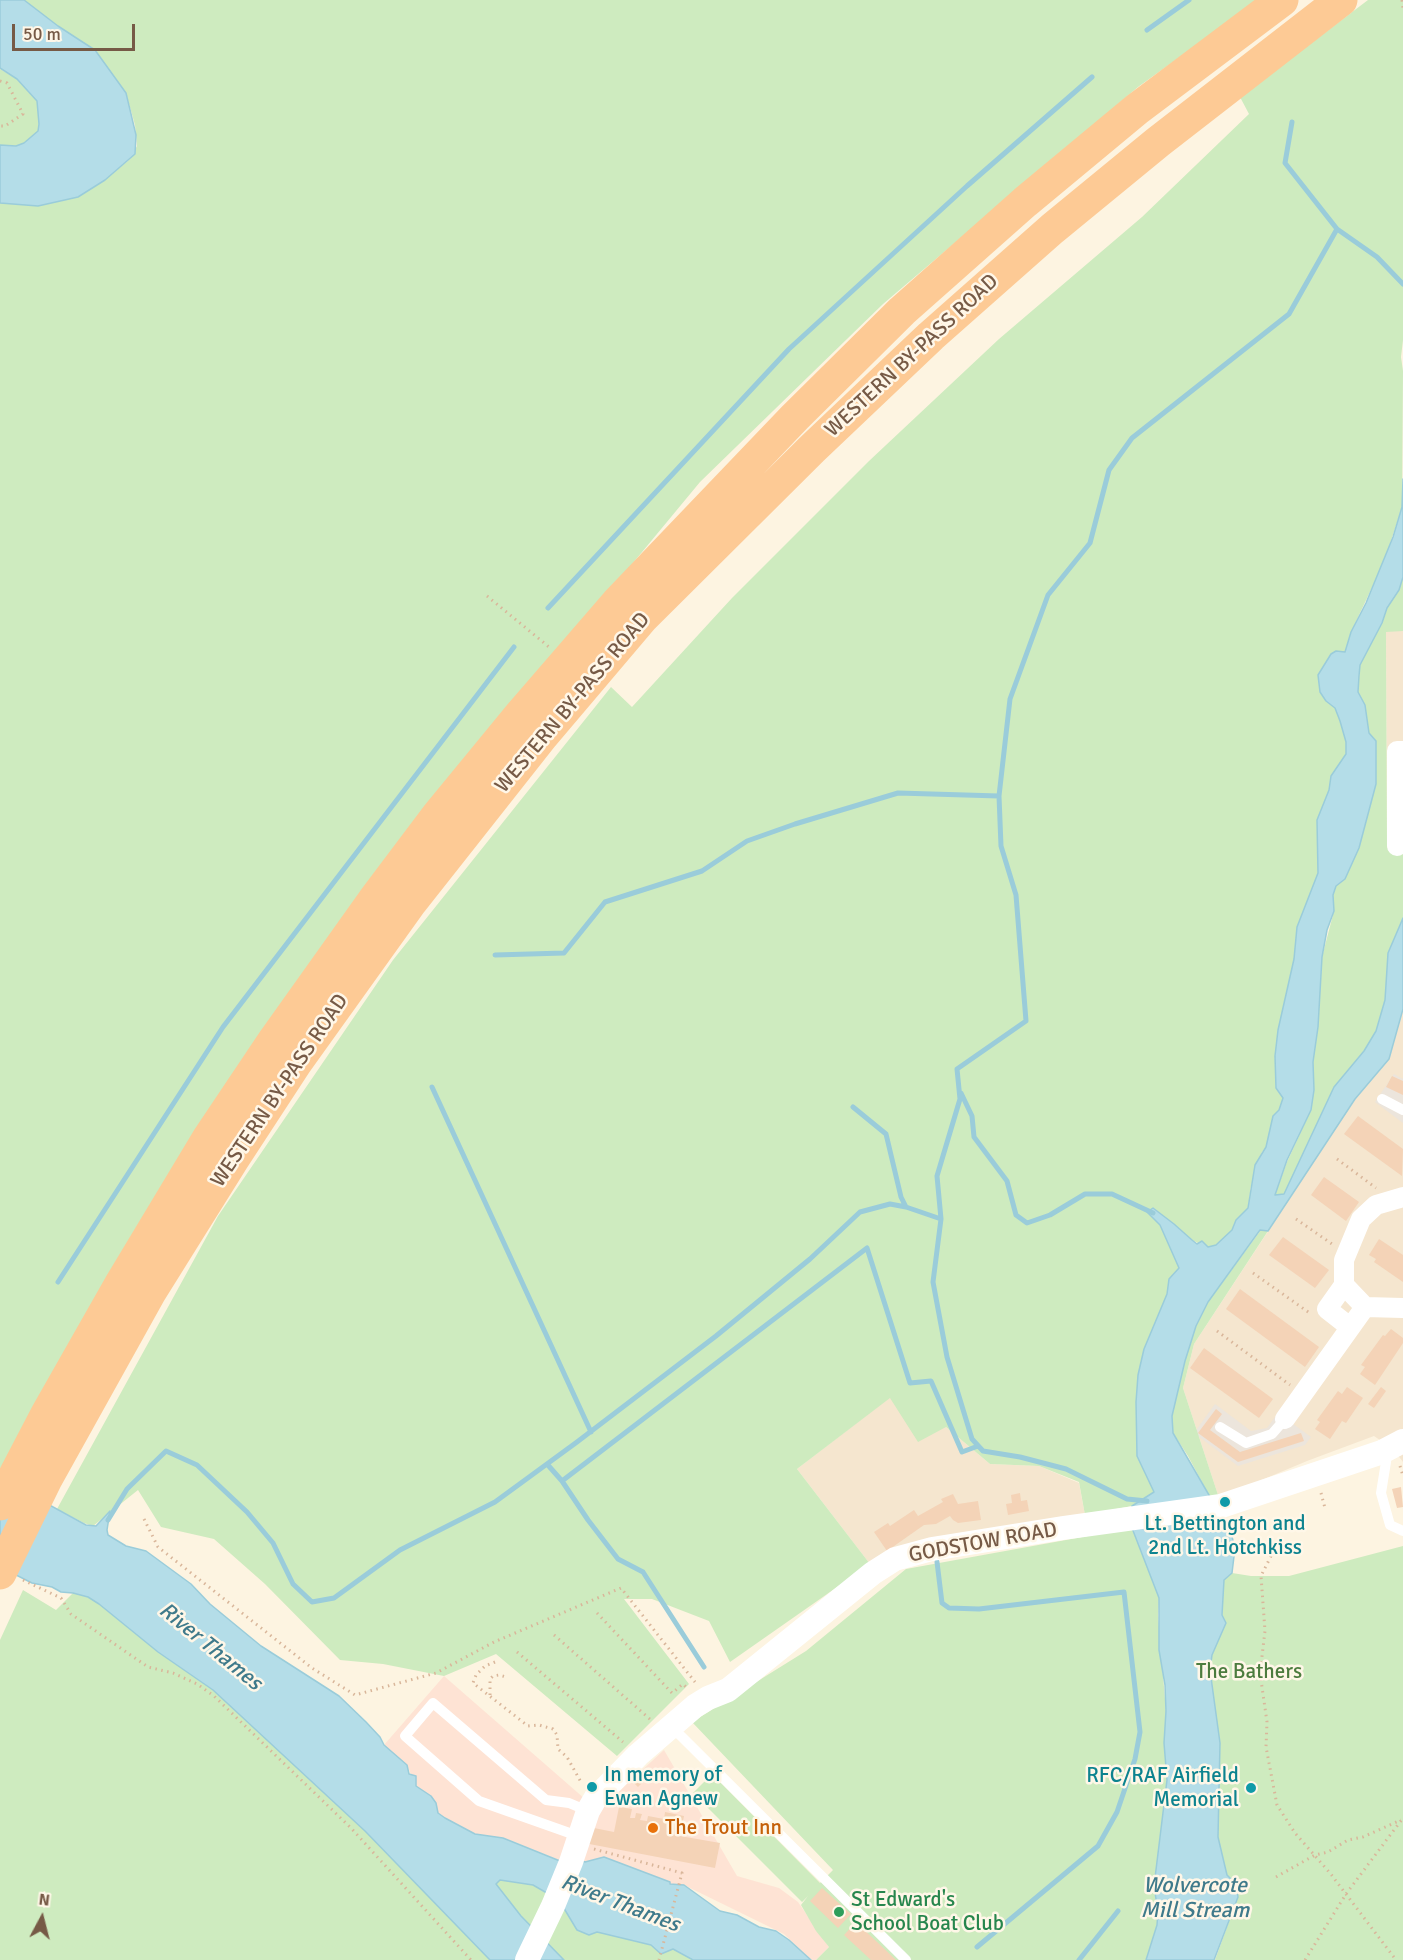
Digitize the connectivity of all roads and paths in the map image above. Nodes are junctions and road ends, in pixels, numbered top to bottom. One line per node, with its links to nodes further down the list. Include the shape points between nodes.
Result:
1 (1282, 0): 8 (highway, WESTERN BY-PASS ROAD, via 1137,109 902,311 795,417)
2 (1341, 0): 27 (highway, WESTERN BY-PASS ROAD, via 1052,229 931,336 642,618 542,736 411,902 295,1064)
3 (1402, 0): 4 (path)
4 (1403, 8)
5 (0, 81): 6 (path, via 7,83 23,114)
6 (0, 126)
7 (487, 596): 8 (path)
8 (566, 661): 27 (highway, WESTERN BY-PASS ROAD, via 438,815 374,900 208,1138 122,1282)
9 (1403, 751): 10 (street, via 1397,751)
10 (1397, 846)
11 (1382, 1099): 12 (lane)
12 (1403, 1110)
13 (1336, 1159): 14 (path)
14 (1398, 1199): 16 (street, via 1376,1205 1361,1220)
15 (1296, 1219): 16 (path)
16 (1347, 1254): 18 (street)
17 (1253, 1273): 22 (path)
18 (1344, 1285): 19 (street); 22 (street, via 1327,1309)
19 (1365, 1307): 20 (street); 22 (street)
20 (1403, 1308)
21 (1217, 1331): 23 (path)
22 (1347, 1332): 23 (street)
23 (1303, 1394): 24 (street)
24 (1285, 1419): 25 (lane, via 1272,1434 1246,1443)
25 (1220, 1426)
26 (1392, 1447): 30 (lane, via 1381,1493 1390,1526); 39 (street, GODSTOW ROAD, via 1221,1506 932,1549 895,1559 728,1690)
27 (33, 1472): 28 (highway, WESTERN BY-PASS ROAD); 32 (highway, WESTERN BY-PASS ROAD)
28 (0, 1504)
29 (144, 1519): 39 (path, via 158,1547 312,1668 355,1695 436,1673 495,1642 621,1588)
30 (1403, 1531)
31 (1271, 1556): 46 (path, via 1261,1576 1265,1631 1260,1673 1267,1722 1266,1747 1277,1805)
32 (14, 1578): 50 (path, via 61,1598 71,1614 148,1667 173,1673 214,1696 343,1821)
33 (597, 1613): 39 (path, via 672,1693 683,1684)
34 (554, 1635): 40 (path, via 652,1721)
35 (517, 1652): 41 (path)
36 (495, 1662): 38 (path, via 485,1666 473,1683)
37 (506, 1677): 38 (path, via 490,1679)
38 (490, 1695): 42 (path, via 528,1726 553,1729 558,1749 567,1757)
39 (704, 1700): 40 (street, GODSTOW ROAD)
40 (669, 1727): 41 (street, GODSTOW ROAD); 52 (lane)
41 (638, 1755): 43 (street, GODSTOW ROAD)
42 (578, 1779)
43 (588, 1811): 45 (street, GODSTOW ROAD); 45 (lane, via 546,1800 433,1703 405,1736 479,1801)
44 (1403, 1819): 46 (path); 48 (path)
45 (585, 1842): 49 (path, via 682,1872); 51 (street, GODSTOW ROAD, via 571,1862)
46 (1315, 1855): 47 (path); 48 (path)
47 (1276, 1877)
48 (1346, 1894): 53 (path); 54 (path)
49 (659, 1959)
50 (471, 1960)
51 (527, 1960)
52 (906, 1960)
53 (1305, 1960)
54 (1396, 1960)

